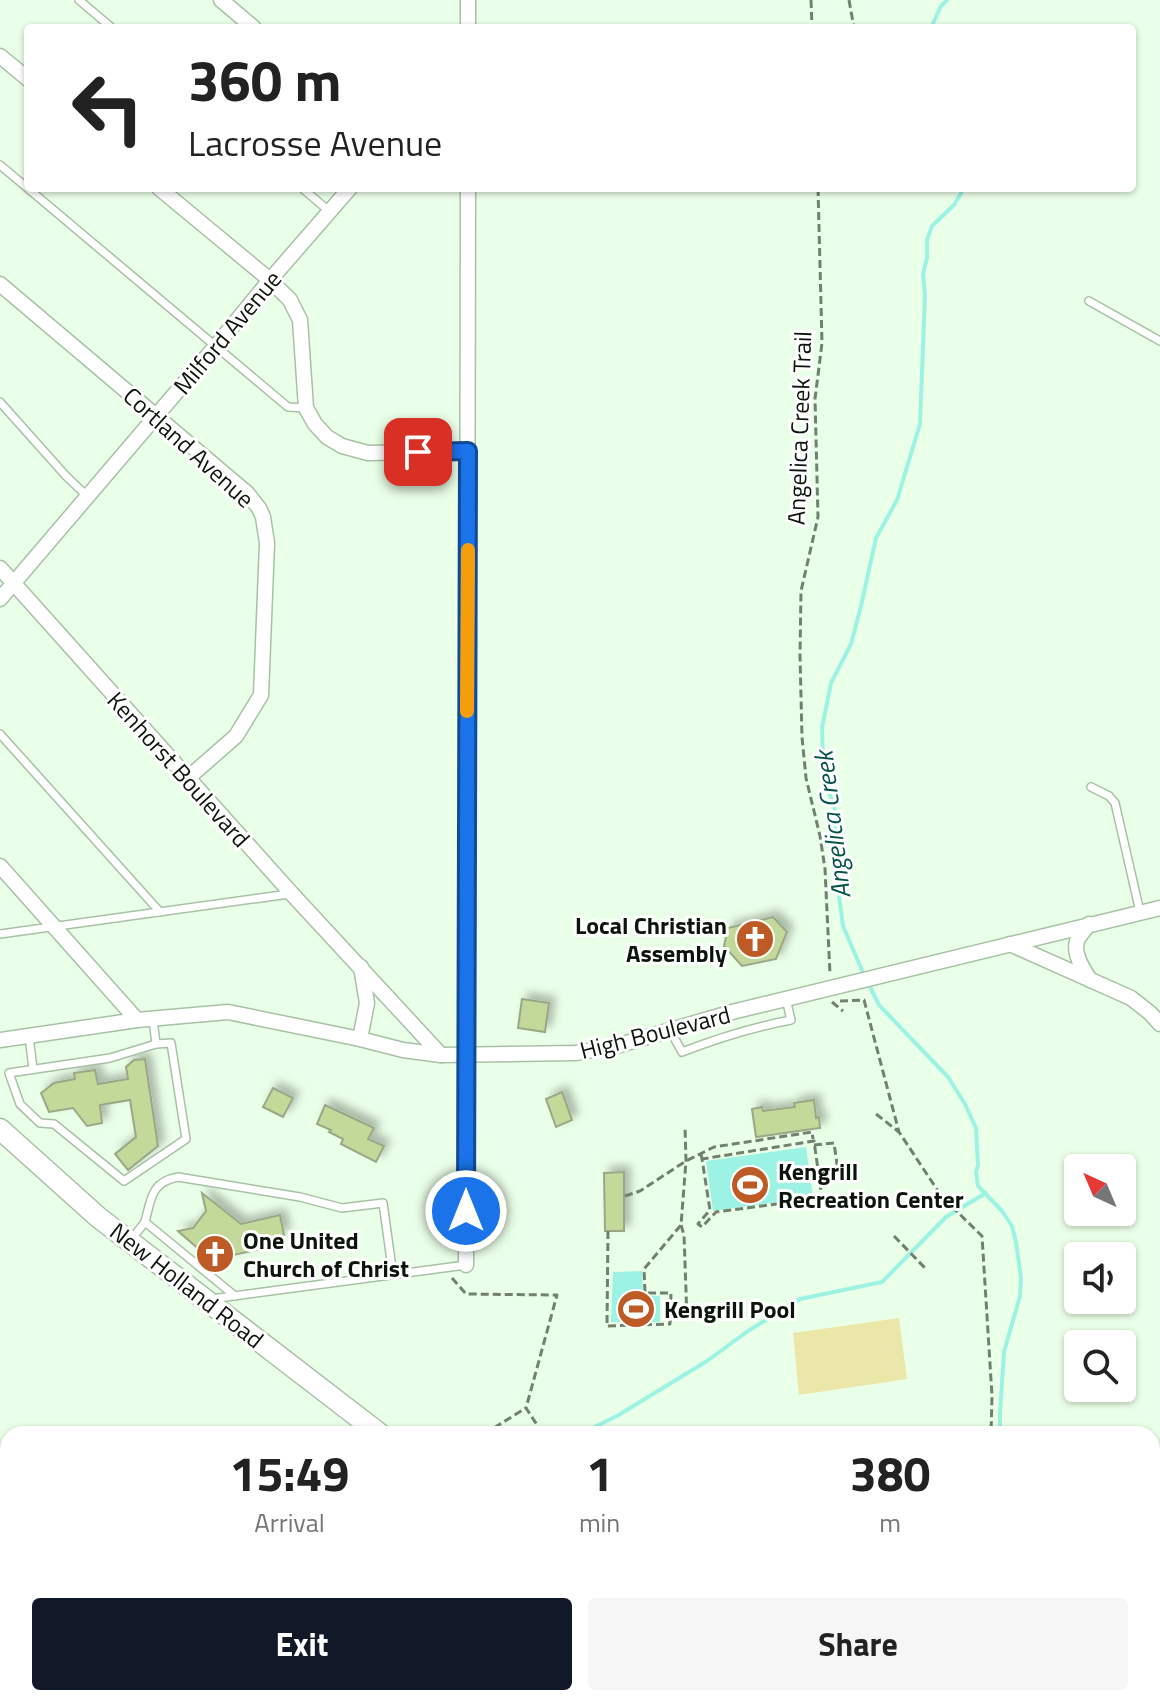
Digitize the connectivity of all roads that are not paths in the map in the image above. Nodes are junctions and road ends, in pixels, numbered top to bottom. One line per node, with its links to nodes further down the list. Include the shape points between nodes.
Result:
1 (79, 0): 4 (lane)
2 (221, 0): 5 (street)
3 (468, 0): 6 (street)
4 (107, 24)
5 (249, 24)
6 (468, 24)
7 (0, 56): 8 (street)
8 (24, 76)
9 (0, 165): 10 (lane)
10 (24, 185)
11 (32, 192): 21 (lane)
12 (164, 192): 17 (street)
13 (307, 192): 16 (lane)
14 (346, 192): 16 (street, Milford Avenue)
15 (468, 192): 25 (street)
16 (329, 211): 17 (street, Milford Avenue)
17 (270, 280): 21 (street, Milford Avenue); 23 (street, via 300,320)
18 (0, 284): 24 (street, Cortland Avenue)
19 (1089, 301): 20 (lane)
20 (1160, 341)
21 (215, 347): 23 (lane, via 288,407); 24 (street, Milford Avenue)
22 (0, 402): 26 (lane)
23 (306, 408): 25 (street, via 327,437 368,453)
24 (157, 416): 26 (street, Milford Avenue); 31 (street, Cortland Avenue, via 247,493 263,517 267,543 261,695 236,736)
25 (468, 451): 54 (street)
26 (88, 497): 28 (street, Milford Avenue)
27 (0, 568): 28 (street, Kenhorst Boulevard)
28 (14, 584): 29 (street, Milford Avenue); 31 (street, Kenhorst Boulevard)
29 (0, 599)
30 (0, 734): 36 (lane)
31 (188, 778): 34 (street, Kenhorst Boulevard)
32 (1091, 787): 37 (lane, via 1115,803)
33 (0, 866): 39 (street)
34 (292, 894): 36 (lane); 42 (street, Kenhorst Boulevard)
35 (1160, 908): 37 (street, High Boulevard)
36 (160, 912): 39 (lane)
37 (1140, 912): 38 (street, High Boulevard)
38 (1089, 924): 41 (street, High Boulevard); 43 (street, via 1077,941 1077,952)
39 (53, 927): 40 (lane); 46 (street)
40 (0, 934)
41 (1010, 944): 43 (street); 44 (street, High Boulevard)
42 (361, 967): 50 (street, via 367,1003); 53 (street, Kenhorst Boulevard)
43 (1090, 980): 47 (street, via 1131,998)
44 (786, 999): 48 (street, High Boulevard); 48 (lane, via 791,1020 682,1052)
45 (153, 1019): 46 (street, High Boulevard); 50 (street, High Boulevard, via 228,1012); 52 (lane)
46 (137, 1020): 49 (street, High Boulevard)
47 (1160, 1024)
48 (670, 1030): 54 (street, High Boulevard, via 576,1053)
49 (29, 1035): 51 (street, High Boulevard); 55 (lane)
50 (360, 1039): 53 (street, High Boulevard)
51 (0, 1040)
52 (156, 1044): 55 (lane, via 110,1058); 55 (lane, via 171,1043 186,1139 124,1181 54,1124 40,1123 20,1104 9,1073)
53 (441, 1055): 54 (street, High Boulevard)
54 (467, 1056): 59 (street)
55 (33, 1069)
56 (3, 1137): 58 (main road, New Holland Road)
57 (145, 1222): 58 (lane); 60 (lane, via 158,1185 178,1177 342,1208 383,1203); 61 (lane)
58 (130, 1242): 62 (main road, New Holland Road)
59 (466, 1265): 60 (lane)
60 (393, 1275): 61 (lane)
61 (235, 1296): 62 (lane)
62 (206, 1300): 63 (main road, New Holland Road)
63 (370, 1426)

